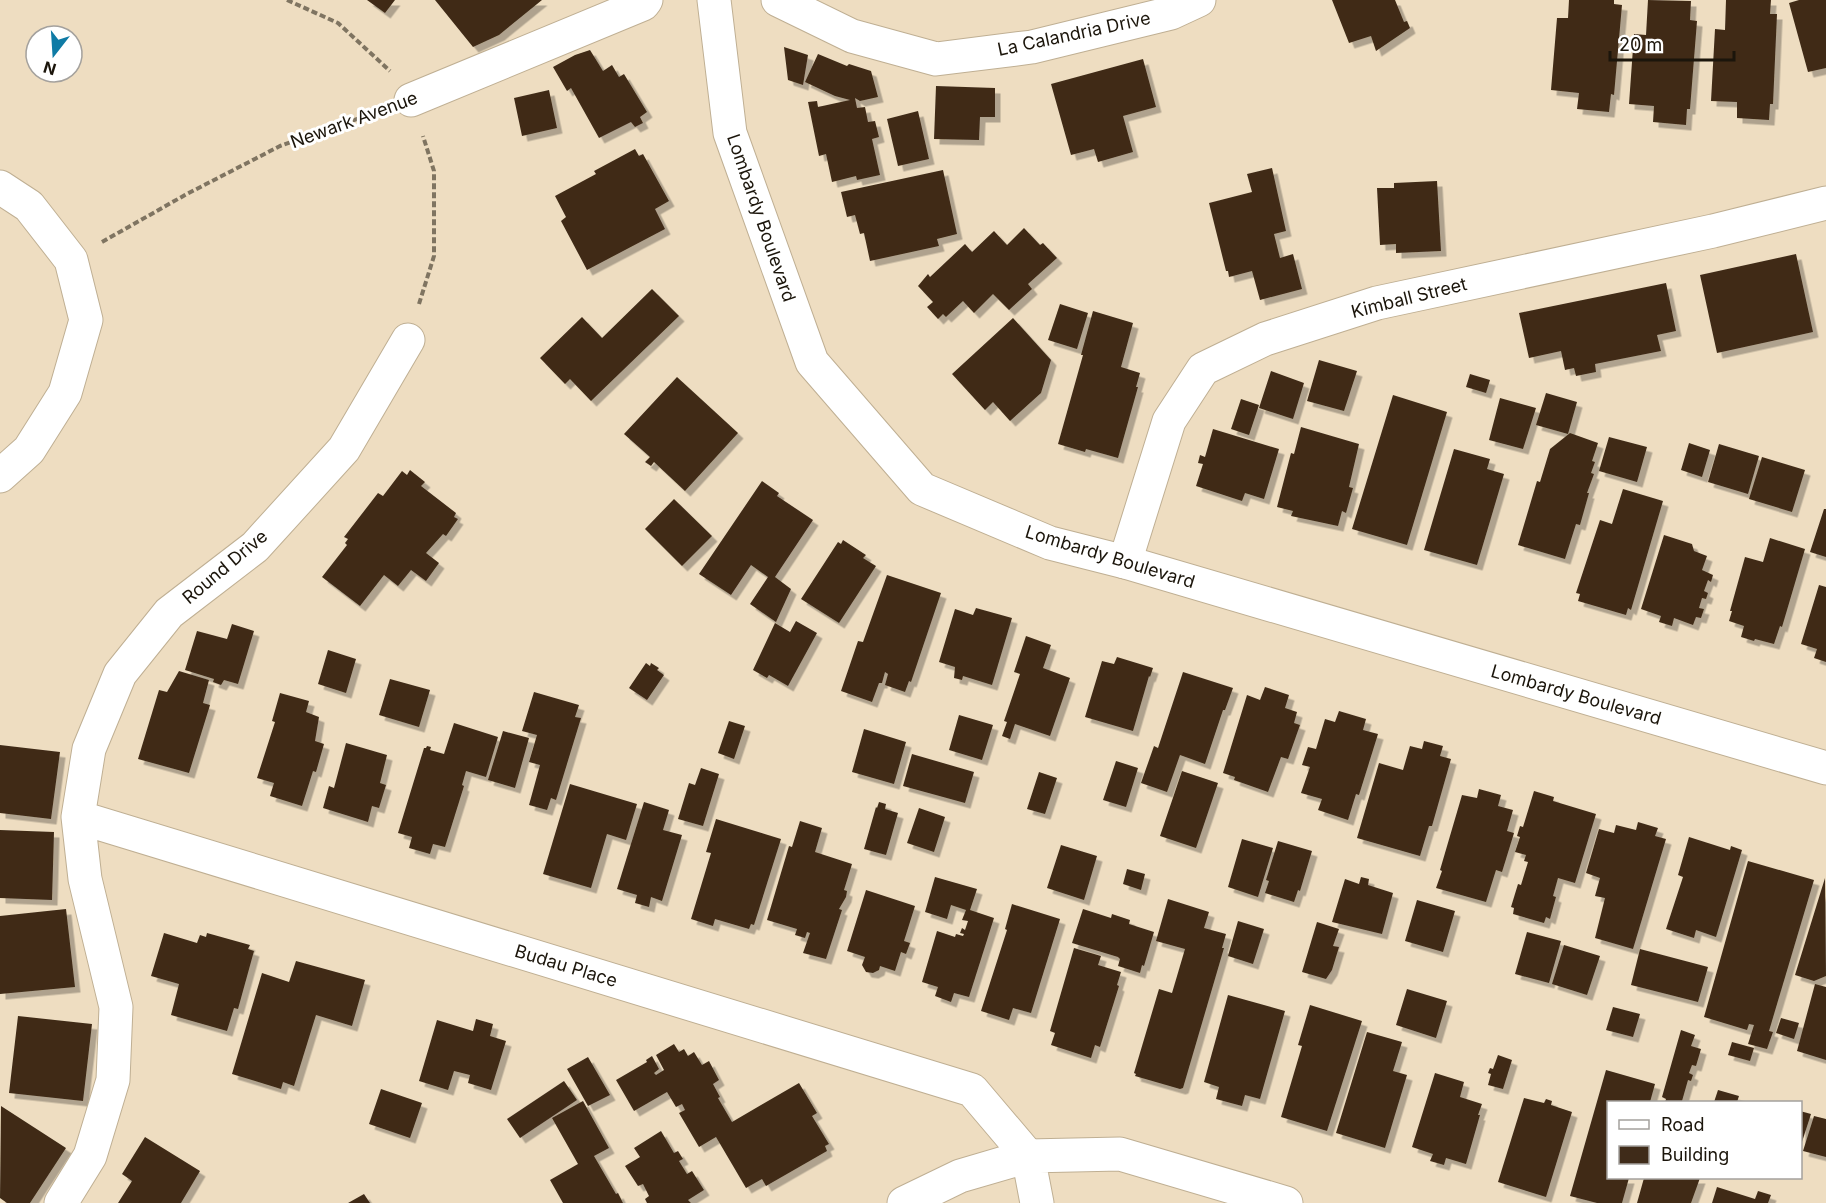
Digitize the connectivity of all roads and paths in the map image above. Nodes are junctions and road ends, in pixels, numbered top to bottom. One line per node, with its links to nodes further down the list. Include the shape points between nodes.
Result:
1 (288, 0): 6 (path, via 338,23 389,70)
2 (646, 0): 6 (street, Newark Avenue)
3 (714, 0): 12 (street, Lombardy Boulevard, via 730,133 812,362 922,489 1050,543)
4 (778, 0): 5 (street, La Calandria Drive, via 852,36 936,59 1032,47 1171,13)
5 (1199, 0)
6 (411, 100): 9 (path, Newark Avenue, via 280,146); 10 (path, via 434,171 434,256)
7 (0, 187): 9 (street, via 29,206)
8 (1826, 203): 12 (street, Kimball Street, via 1377,303 1265,339 1203,369 1169,421)
9 (71, 260): 11 (street, via 86,320 65,393 29,450)
10 (408, 339): 14 (street, Round Drive, via 344,449 255,547 169,613 120,674 89,749)
11 (0, 476)
12 (1125, 562): 13 (street, Lombardy Boulevard)
13 (1826, 768)
14 (78, 816): 15 (street, Budau Place, via 972,1090); 16 (street, Round Drive, via 85,879 116,1006 113,1080 90,1156)
15 (1028, 1156): 17 (street, via 960,1176); 18 (street); 19 (street, via 1120,1154)
16 (61, 1203)
17 (904, 1203)
18 (1037, 1203)
19 (1286, 1203)

